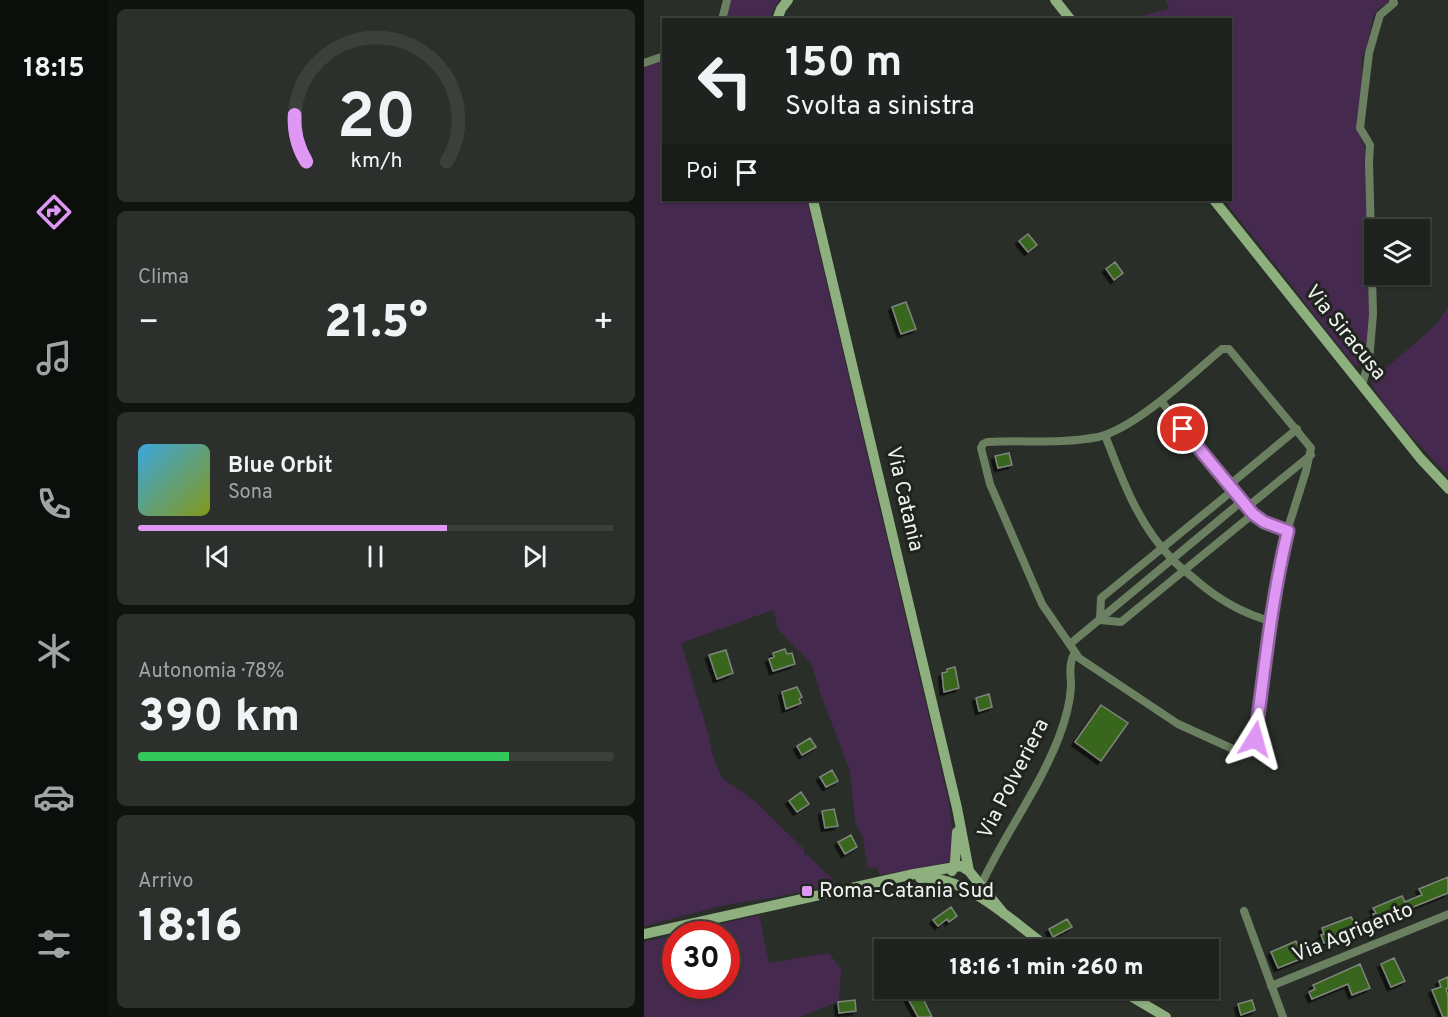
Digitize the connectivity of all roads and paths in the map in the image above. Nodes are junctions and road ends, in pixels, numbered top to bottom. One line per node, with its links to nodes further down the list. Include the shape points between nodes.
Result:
1 (727, 0): 5 (street)
2 (788, 0): 6 (street)
3 (1055, 0): 7 (street)
4 (1393, 0): 12 (street, via 1379,15 1361,114 1360,128 1370,145 1373,314 1369,361)
5 (722, 18)
6 (778, 18)
7 (1069, 18)
8 (662, 57): 9 (street)
9 (644, 63)
10 (813, 201): 28 (street, Via Catania)
11 (1215, 201): 12 (street, Via Siracusa)
12 (1362, 385): 18 (street, Via Siracusa)
13 (1161, 401): 14 (street, via 1222,349 1229,349); 15 (street); 17 (street)
14 (1297, 429): 16 (street, via 1309,443); 17 (street)
15 (1105, 435): 22 (street, via 1133,504); 27 (street, via 1072,441 988,442 981,448 990,484 1042,604)
16 (1311, 455): 19 (street); 21 (street)
17 (1230, 489): 19 (street); 22 (street)
18 (1448, 489)
19 (1244, 505): 20 (street); 23 (street)
20 (1253, 514): 21 (street); 24 (street)
21 (1288, 531): 26 (street)
22 (1162, 548): 23 (street); 25 (street, via 1101,598)
23 (1173, 560): 24 (street); 25 (street)
24 (1184, 570): 25 (street, via 1121,622); 26 (street, via 1223,602)
25 (1100, 620): 27 (street)
26 (1270, 621): 27 (street, via 1255,739 1241,750 1178,724 1079,658)
27 (1072, 648): 33 (street, Via Polveriera, via 1069,701 1054,749)
28 (957, 808): 29 (street); 30 (street)
29 (954, 869): 30 (street, via 964,867); 31 (street); 32 (street, via 951,878)
30 (970, 872): 32 (street, via 966,885); 33 (street)
31 (888, 880): 32 (street, via 924,878); 37 (street)
32 (955, 885): 35 (street)
33 (981, 885): 35 (street)
34 (1244, 911): 39 (street)
35 (1004, 914): 38 (street)
36 (1448, 914): 39 (street, Via Agrigento)
37 (644, 934)
38 (1037, 939)
39 (1271, 986): 42 (street)
40 (1136, 999): 41 (street)
41 (1166, 1017)
42 (1283, 1017)

